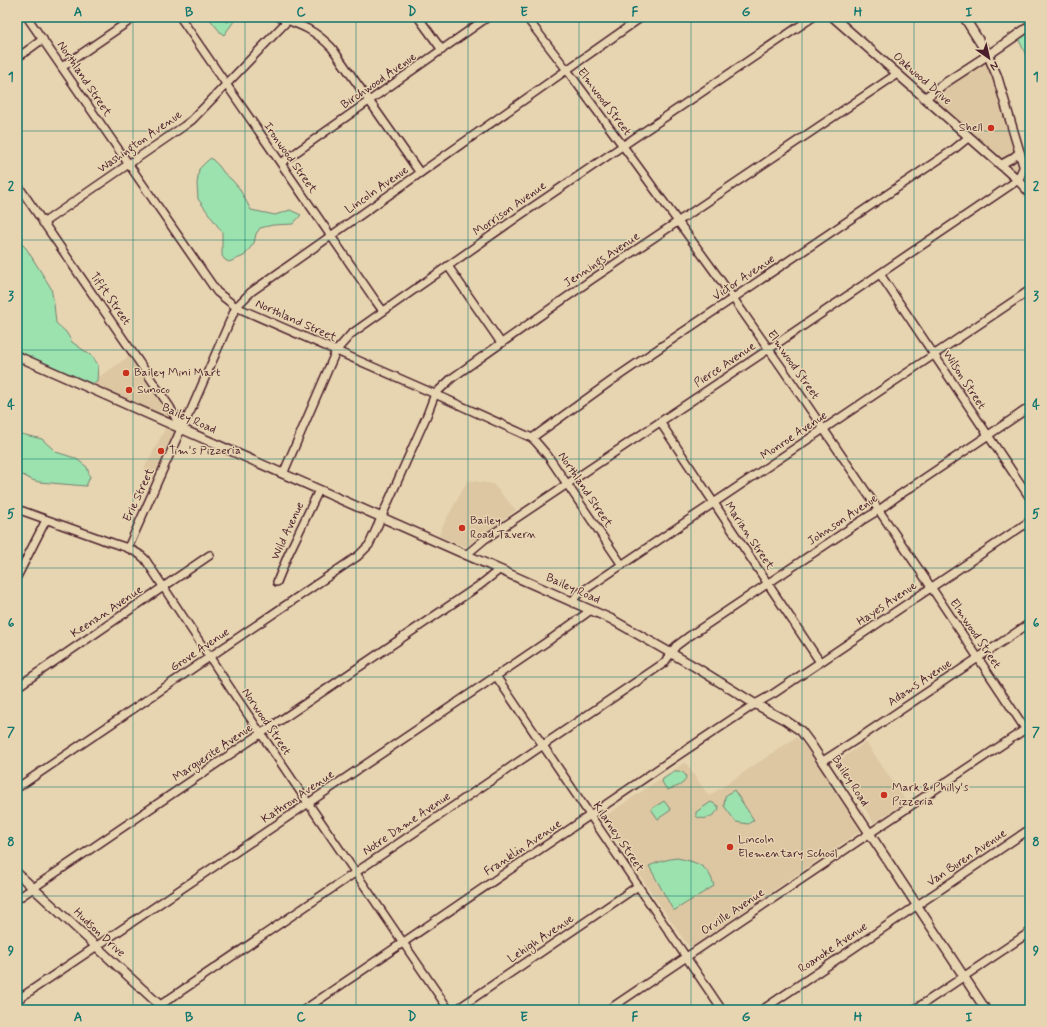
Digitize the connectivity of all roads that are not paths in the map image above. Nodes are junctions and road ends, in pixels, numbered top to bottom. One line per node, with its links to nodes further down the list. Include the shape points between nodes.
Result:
1 (27, 17): 14 (street, Northland Street)
2 (135, 17): 18 (street)
3 (180, 17): 21 (street, Ironwood Street)
4 (279, 17): 12 (street)
5 (418, 17): 15 (street)
6 (488, 17): 15 (street, Birchwood Avenue)
7 (526, 17): 19 (street, Elmwood Street)
8 (642, 17): 19 (street, Lincoln Avenue)
9 (813, 17): 25 (street, Morrison Avenue)
10 (833, 17): 20 (street, Oakwood Drive)
11 (964, 17): 16 (street)
12 (289, 19): 21 (street, Washington Avenue); 23 (street, via 317,34 332,48)
13 (1030, 26): 16 (street)
14 (43, 39): 17 (street); 18 (street, Northland Street)
15 (442, 50): 23 (street, Birchwood Avenue)
16 (988, 55): 22 (street); 26 (street)
17 (17, 58)
18 (62, 67): 28 (street, Northland Street)
19 (567, 70): 25 (street, Elmwood Street); 30 (street, Lincoln Avenue)
20 (897, 74): 22 (street, Oakwood Drive); 34 (street, Jennings Avenue)
21 (226, 84): 27 (street, Ironwood Street); 28 (street, Washington Avenue, via 192,120)
22 (924, 98): 24 (street, Oakwood Drive)
23 (369, 101): 27 (street, Birchwood Avenue); 30 (street)
24 (969, 137): 29 (street, Oakwood Drive); 40 (street, Victor Avenue)
25 (623, 146): 34 (street, Elmwood Street); 37 (street, Morrison Avenue)
26 (1020, 152): 29 (street); 31 (street, via 1024,167)
27 (281, 163): 36 (street, Ironwood Street)
28 (129, 164): 35 (street, Washington Avenue); 41 (street, Northland Street, via 217,292)
29 (1000, 165): 31 (street, Oakwood Drive)
30 (420, 173): 36 (street, Lincoln Avenue)
31 (1018, 180): 33 (street, Oakwood Drive); 38 (street, Pierce Avenue)
32 (17, 184): 35 (street, Tifft Street)
33 (1030, 193)
34 (678, 222): 40 (street, Elmwood Street); 43 (street, Jennings Avenue)
35 (43, 223): 52 (street, Tifft Street, via 170,406)
36 (331, 236): 41 (street, Lincoln Avenue, via 251,292); 42 (street, Ironwood Street)
37 (448, 266): 42 (street, Morrison Avenue); 43 (street)
38 (880, 274): 44 (street, Pierce Avenue); 46 (street, Wilson Street)
39 (1030, 290): 46 (street, Monroe Avenue)
40 (733, 298): 44 (street, Elmwood Street); 54 (street, Victor Avenue)
41 (236, 307): 45 (street, Northland Street); 52 (street, Lincoln Avenue)
42 (383, 311): 45 (street, Morrison Avenue, via 351,334)
43 (501, 343): 48 (street, Jennings Avenue, via 452,378)
44 (769, 349): 50 (street, Pierce Avenue); 51 (street, Elmwood Street)
45 (336, 351): 48 (street, Northland Street); 55 (street, Morrison Avenue)
46 (934, 355): 51 (street, Monroe Avenue); 53 (street, Wilson Street)
47 (17, 356): 52 (street, Bailey Road)
48 (435, 394): 54 (street, Northland Street); 62 (street, Jennings Avenue)
49 (1030, 407): 53 (street, Johnson Avenue)
50 (660, 422): 56 (street, Pierce Avenue); 59 (street, Marian Street)
51 (824, 428): 59 (street, Monroe Avenue); 61 (street, Elmwood Street)
52 (181, 429): 55 (street, Bailey Road); 65 (street, Erie Street)
53 (988, 435): 58 (street, Wilson Street); 61 (street, Johnson Avenue)
54 (532, 438): 56 (street, Northland Street)
55 (283, 474): 57 (street, Bailey Road)
56 (568, 484): 67 (street, Pierce Avenue); 68 (street, Northland Street)
57 (319, 490): 62 (street, Bailey Road); 71 (street, Wild Avenue)
58 (1030, 498)
59 (714, 503): 68 (street, Monroe Avenue); 72 (street, Marian Street)
60 (17, 509): 63 (street, Norwood Street)
61 (879, 510): 72 (street, Johnson Avenue); 74 (street, Elmwood Street)
62 (382, 518): 67 (street, Bailey Road); 79 (street, Grove Avenue, via 370,545 358,556)
63 (46, 520): 65 (street, Norwood Street); 70 (street)
64 (1030, 521): 74 (street, Hayes Avenue)
65 (128, 548): 73 (street, Norwood Street, via 146,559)
66 (210, 555): 73 (street, Keenan Avenue)
67 (466, 555): 69 (street, Bailey Road)
68 (622, 565): 75 (street, Monroe Avenue, via 577,595)
69 (499, 570): 75 (street, Bailey Road); 86 (street, Marguerite Avenue)
70 (17, 577)
71 (276, 582)
72 (768, 583): 78 (street, Johnson Avenue, via 676,646); 81 (street, Marian Street)
73 (164, 586): 79 (street, Norwood Street); 83 (street, Keenan Avenue)
74 (931, 588): 80 (street, Elmwood Street); 81 (street, Hayes Avenue)
75 (572, 602): 76 (street, Bailey Road)
76 (591, 610): 78 (street, Bailey Road); 82 (street, Kathron Avenue)
77 (1030, 623): 80 (street, Adams Avenue)
78 (671, 654): 84 (street, Bailey Road); 88 (street, Notre Dame Avenue, via 664,663)
79 (210, 657): 86 (street, Norwood Street); 90 (street, Grove Avenue)
80 (978, 658): 85 (street, Elmwood Street); 89 (street, Adams Avenue)
81 (820, 662): 84 (street, Hayes Avenue)
82 (496, 676): 88 (street, Kilarney Street); 91 (street, Kathron Avenue)
83 (17, 687)
84 (755, 704): 89 (street, Bailey Road, via 801,731); 92 (street, Franklin Avenue)
85 (1028, 728): 87 (street, Elmwood Street); 94 (street, Orville Avenue)
86 (262, 733): 91 (street, Norwood Street); 98 (street, Marguerite Avenue)
87 (1030, 736)
88 (543, 745): 92 (street, Kilarney Street); 96 (street, Notre Dame Avenue)
89 (823, 761): 94 (street, Bailey Road)
90 (17, 788)
91 (308, 803): 96 (street, Norwood Street); 103 (street, Kathron Avenue)
92 (591, 815): 97 (street, Kilarney Street); 102 (street, Franklin Avenue)
93 (1030, 829): 100 (street, Van Buren Avenue)
94 (870, 833): 100 (street, Bailey Road); 104 (street, Orville Avenue)
95 (17, 873): 98 (street, Hudson Drive)
96 (355, 873): 102 (street, Norwood Street); 107 (street, Notre Dame Avenue)
97 (638, 886): 104 (street, Kilarney Street); 111 (street, Lehigh Avenue)
98 (33, 888): 99 (street, Marguerite Avenue); 103 (street, Hudson Drive)
99 (17, 899)
100 (917, 905): 105 (street, Bailey Road); 114 (street, Roanoke Avenue)
101 (1030, 932): 105 (street)
102 (403, 943): 109 (street, Franklin Avenue); 110 (street, Norwood Street)
103 (97, 947): 106 (street, Kathron Avenue); 107 (street, Hudson Drive)
104 (686, 957): 112 (street, Orville Avenue); 113 (street, Kilarney Street)
105 (964, 977): 115 (street); 116 (street, Bailey Road)
106 (17, 1000)
107 (163, 1008): 108 (street, Notre Dame Avenue)
108 (153, 1010)
109 (304, 1010)
110 (449, 1010)
111 (456, 1010)
112 (608, 1010)
113 (722, 1010)
114 (762, 1010)
115 (914, 1010)
116 (986, 1010)

